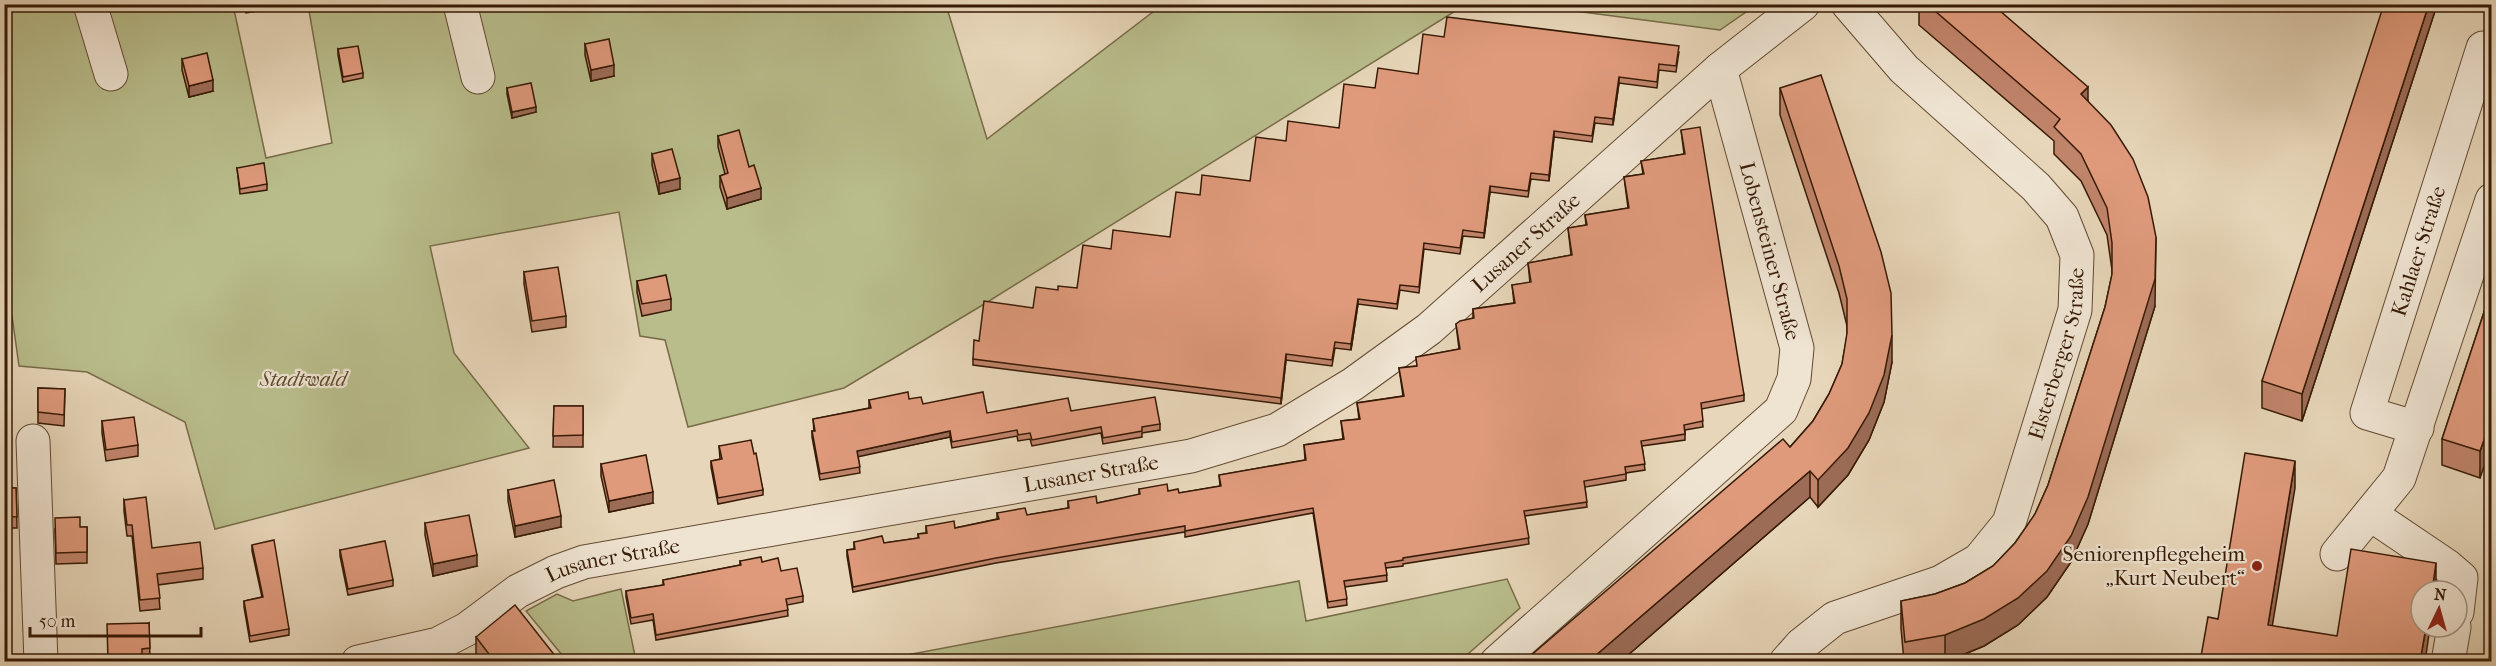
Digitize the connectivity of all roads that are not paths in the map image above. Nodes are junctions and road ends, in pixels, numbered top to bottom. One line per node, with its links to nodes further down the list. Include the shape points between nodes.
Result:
1 (90, 4): 7 (street)
2 (460, 4): 8 (street)
3 (1803, 4): 6 (street)
4 (1848, 4): 19 (street, Elsterberger Straße, via 1904,69 2036,186 2062,217 2077,255 2075,310 2009,523 1979,560 1941,582 1835,618 1800,645)
5 (2492, 50): 10 (street, Kahlaer Straße, via 2483,48 2367,413)
6 (1720, 69): 17 (street, Lusaner Straße, via 1433,326 1353,384 1277,430 1191,456 584,562 518,591 467,629 438,644); 18 (street, Lobensteiner Straße, via 1797,348 1794,379 1781,410)
7 (111, 74)
8 (478, 77)
9 (2492, 200): 10 (street)
10 (2417, 428): 12 (street, via 2399,478)
11 (33, 441): 16 (street)
12 (2370, 514): 13 (street); 14 (street)
13 (2337, 554)
14 (2461, 579)
15 (2452, 639): 20 (street)
16 (41, 662)
17 (358, 662)
18 (1497, 662)
19 (1786, 662)
20 (2448, 662)

